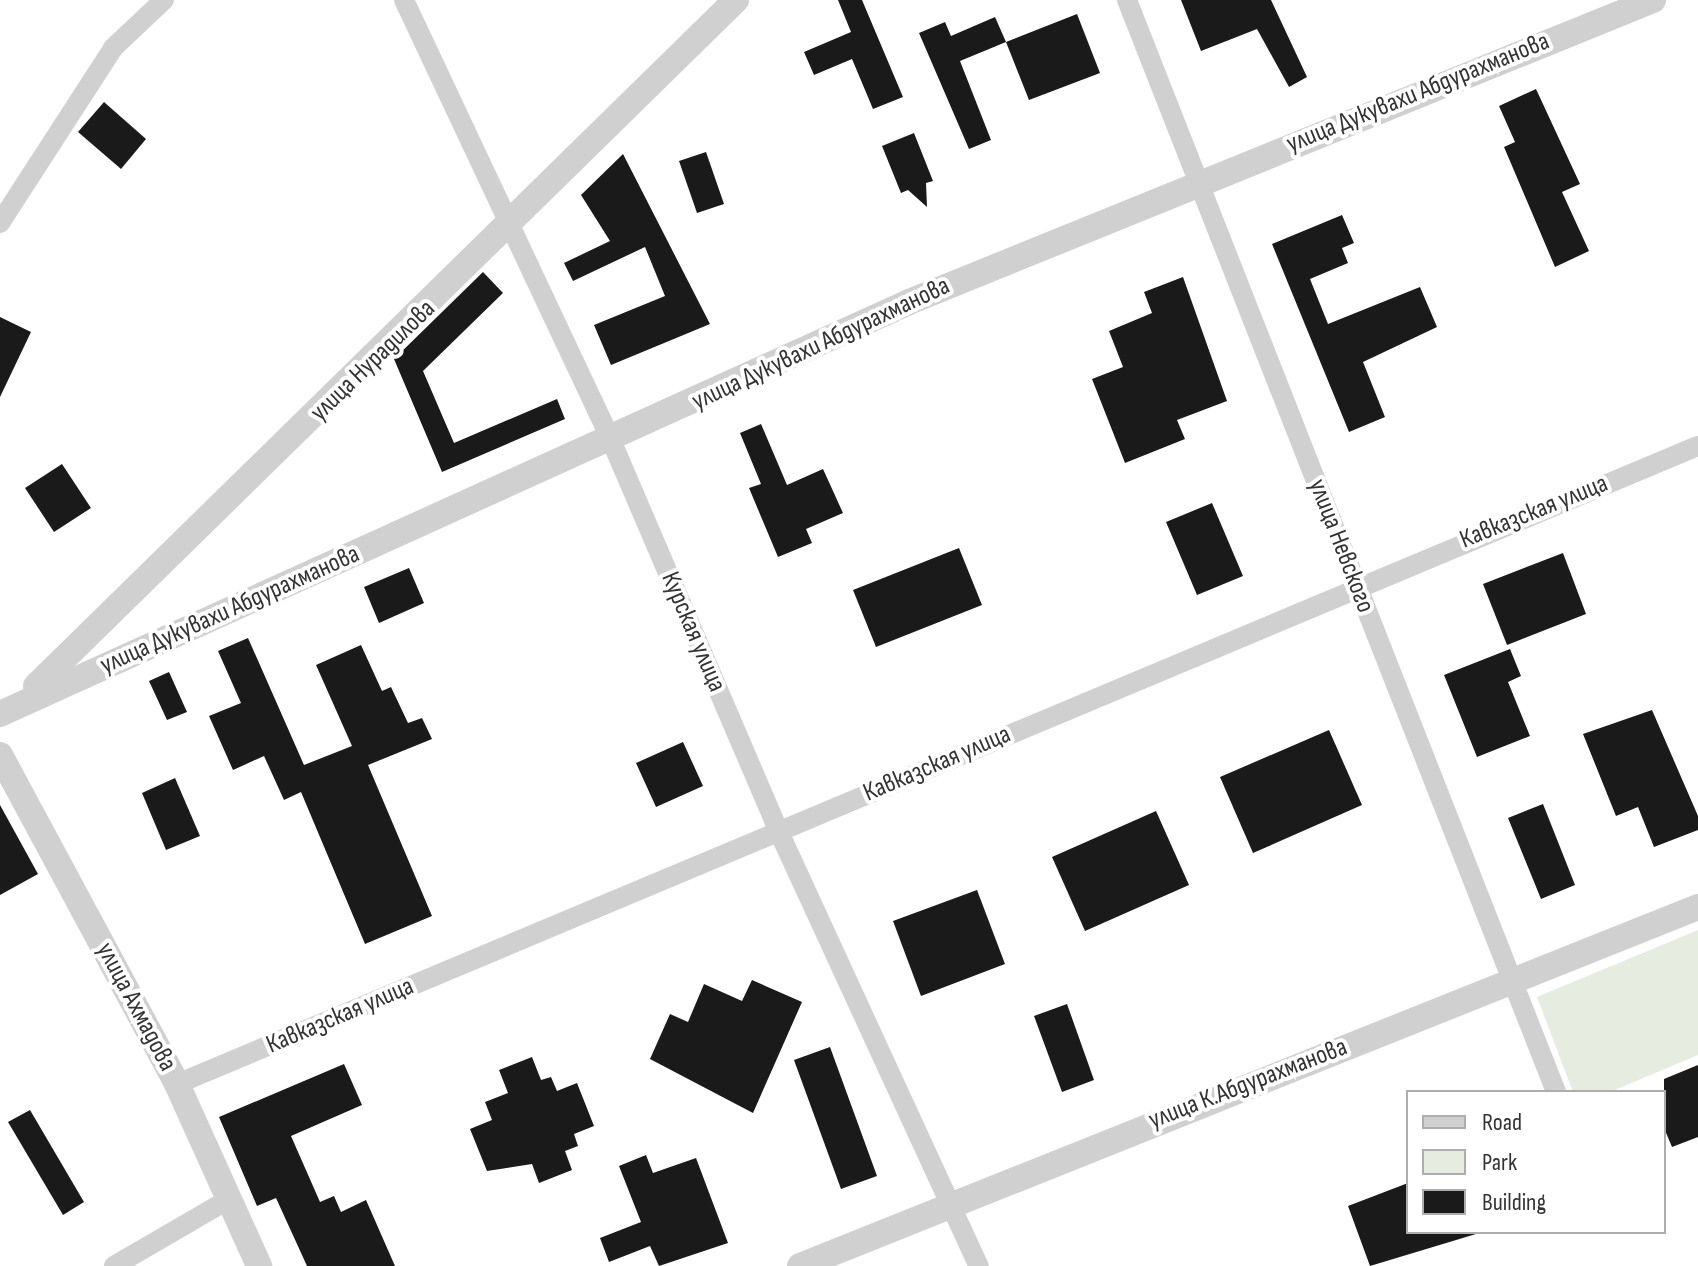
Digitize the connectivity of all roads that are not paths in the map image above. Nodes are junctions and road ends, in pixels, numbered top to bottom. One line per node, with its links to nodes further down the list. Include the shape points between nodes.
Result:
1 (164, 0): 7 (street, via 113,48)
2 (404, 0): 8 (street, Курская улица)
3 (736, 0): 8 (street, улица Нурадилова)
4 (1127, 0): 6 (street, улица Невского)
5 (1653, 0): 6 (street, улица Дукувахи Абдурахманова)
6 (1200, 180): 9 (street, улица Дукувахи Абдурахманова, via 909,302); 11 (street, улица Невского)
7 (0, 223)
8 (506, 230): 9 (street, Курская улица); 12 (street, улица Нурадилова, via 68,661)
9 (611, 440): 12 (street, улица Дукувахи Абдурахманова); 14 (street, Курская улица)
10 (1698, 446): 11 (street, Кавказская улица)
11 (1356, 585): 14 (street, Кавказская улица); 16 (street, улица Невского)
12 (0, 713)
13 (0, 755): 17 (street, улица Ахмадова)
14 (779, 832): 17 (street, Кавказская улица); 20 (street, Курская улица)
15 (1698, 907): 16 (street, улица К.Абдурахманова)
16 (1512, 981): 18 (street, улица Невского); 20 (street, улица К.Абдурахманова)
17 (177, 1084): 19 (street, улица Ахмадова)
18 (1555, 1090)
19 (229, 1199): 21 (street); 22 (street, улица Ахмадова)
20 (950, 1202): 23 (street, улица К.Абдурахманова); 24 (street, Курская улица)
21 (114, 1266)
22 (259, 1266)
23 (800, 1266)
24 (979, 1266)

